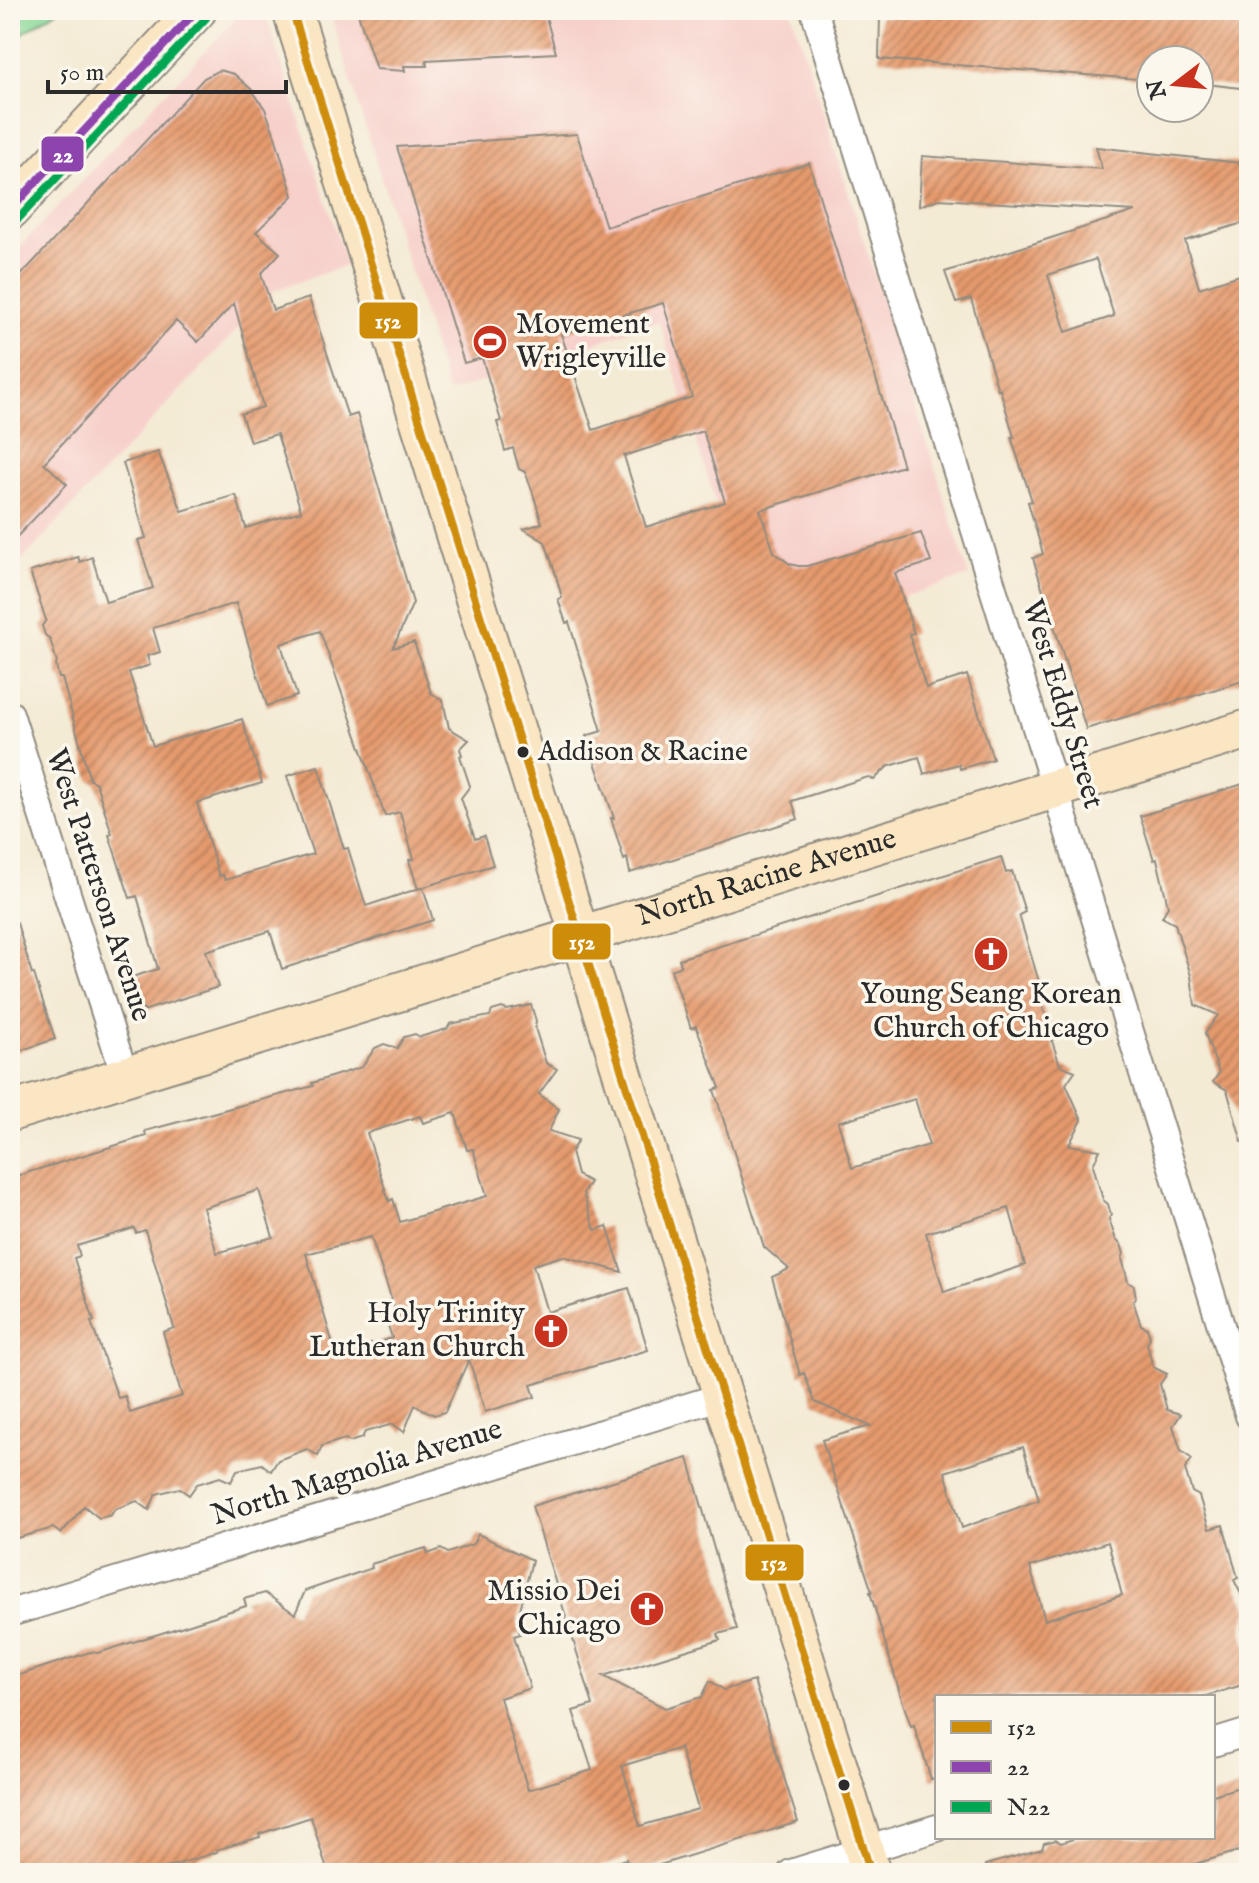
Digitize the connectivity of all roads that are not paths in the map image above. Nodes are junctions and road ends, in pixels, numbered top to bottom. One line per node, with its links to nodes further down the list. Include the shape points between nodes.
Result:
1 (197, 10): 4 (street)
2 (292, 10): 8 (street)
3 (814, 10): 7 (street, West Eddy Street)
4 (10, 210)
5 (10, 714): 9 (street, West Patterson Avenue)
6 (1249, 729): 7 (street, North Racine Avenue)
7 (1055, 789): 8 (street, North Racine Avenue); 12 (street, West Eddy Street)
8 (581, 935): 9 (street, North Racine Avenue); 11 (street)
9 (125, 1076): 10 (street, North Racine Avenue)
10 (10, 1112)
11 (723, 1396): 13 (street, North Magnolia Avenue); 17 (street)
12 (1249, 1416)
13 (10, 1613)
14 (1249, 1732): 15 (street)
15 (1215, 1742)
16 (935, 1829): 17 (street)
17 (868, 1862): 18 (street)
18 (791, 1873)

